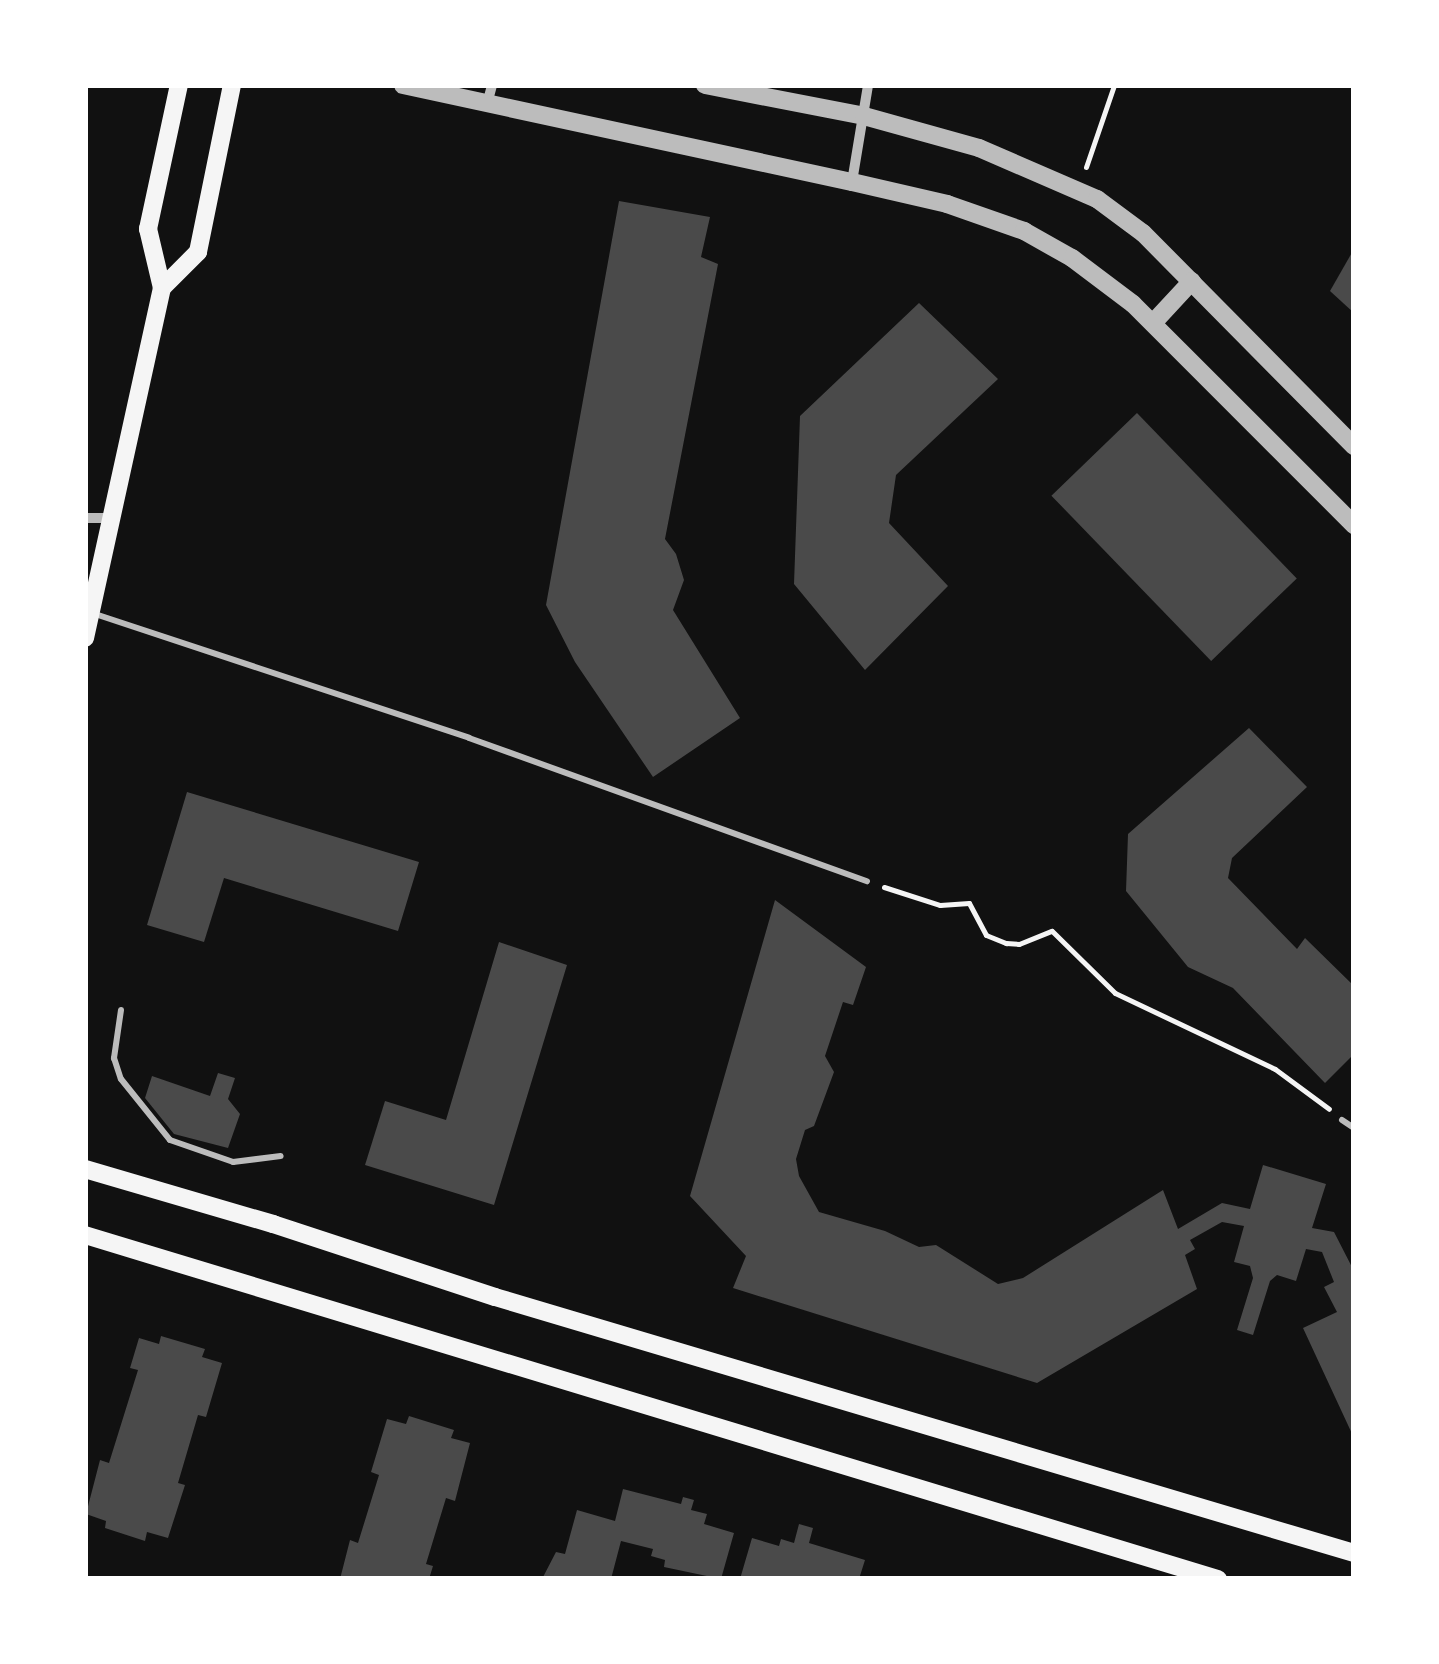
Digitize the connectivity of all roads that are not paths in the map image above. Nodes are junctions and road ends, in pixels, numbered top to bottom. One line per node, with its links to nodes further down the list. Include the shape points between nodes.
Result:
1 (178, 85): 11 (main road, via 148,229)
2 (232, 85): 11 (main road, via 198,252)
3 (403, 85): 7 (street)
4 (492, 85): 7 (street)
5 (705, 85): 8 (street)
6 (868, 85): 8 (street)
7 (486, 104): 9 (street)
8 (864, 116): 9 (street); 10 (street, via 979,148 1078,188 1143,234)
9 (852, 182): 12 (street, via 948,204 1024,231 1088,270)
10 (1192, 281): 12 (street); 13 (street)
11 (162, 288): 15 (main road)
12 (1154, 323): 16 (street)
13 (1354, 446)
14 (85, 518): 15 (street)
15 (110, 518): 17 (main road)
16 (1354, 525)
17 (91, 612): 18 (main road); 19 (lane, via 470,738)
18 (85, 638)
19 (867, 882)
20 (121, 1010): 23 (lane, via 114,1058 121,1079 170,1140 233,1162)
21 (1342, 1120): 22 (lane)
22 (1354, 1128)
23 (281, 1156)
24 (85, 1169): 26 (main road)
25 (85, 1235): 27 (main road)
26 (1354, 1553)
27 (1218, 1579)

